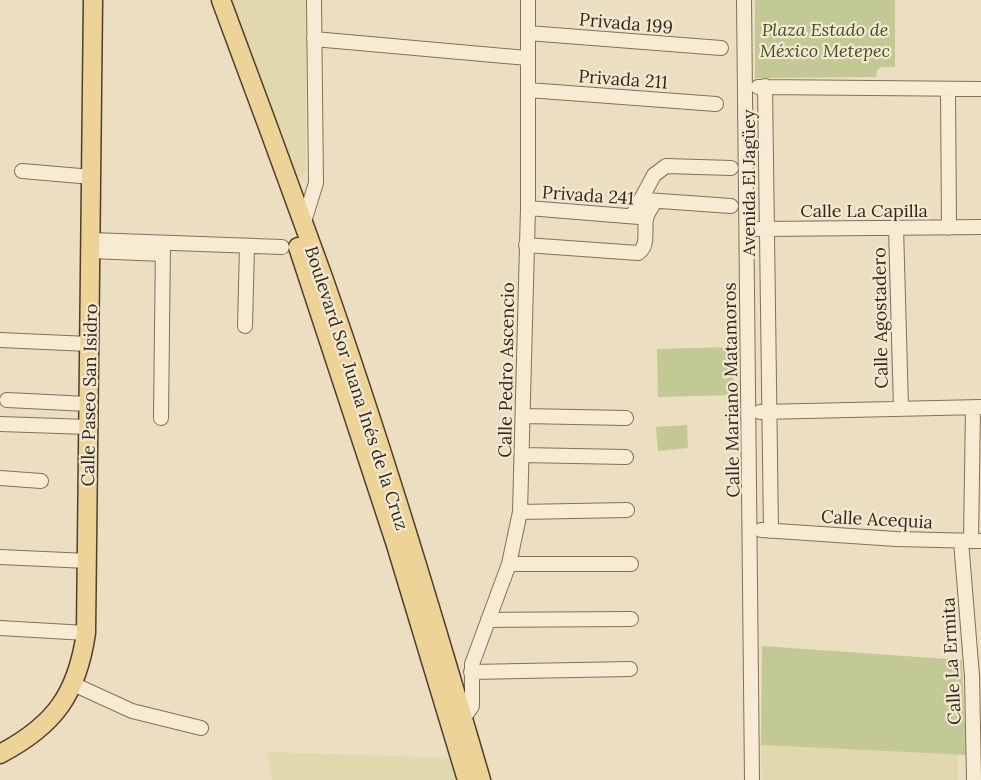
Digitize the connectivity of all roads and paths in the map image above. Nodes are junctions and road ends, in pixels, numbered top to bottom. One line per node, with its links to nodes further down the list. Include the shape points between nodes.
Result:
1 (93, 0): 19 (main road, Calle Paseo San Isidro)
2 (208, 0): 72 (main road, Boulevard Sor Juana Inés de la Cruz, via 304,262)
3 (221, 0): 25 (main road, Boulevard Sor Juana Inés de la Cruz)
4 (314, 0): 8 (street)
5 (528, 0): 7 (street, Calle Pedro Ascencio)
6 (744, 0): 12 (street, Calle Mariano Matamoros)
7 (528, 33): 9 (street, Privada 199); 10 (street, Calle Pedro Ascencio)
8 (314, 39): 10 (street); 25 (street, via 316,183)
9 (721, 48)
10 (527, 58): 15 (street, Calle Pedro Ascencio)
11 (765, 86): 12 (street); 13 (street); 28 (street, Avenida El Jagüey)
12 (745, 87): 30 (street, Calle Mariano Matamoros)
13 (948, 89): 14 (street); 29 (street)
14 (981, 89)
15 (528, 90): 16 (street, Privada 211); 22 (street, Calle Pedro Ascencio)
16 (717, 104)
17 (731, 168): 20 (street, via 666,166 654,175)
18 (22, 171): 19 (street)
19 (92, 177): 31 (main road, Calle Paseo San Isidro)
20 (648, 200): 21 (street); 23 (street); 24 (street)
21 (731, 206)
22 (528, 208): 23 (street, Privada 241); 32 (street, Calle Pedro Ascencio)
23 (632, 216): 24 (street, Privada 241)
24 (646, 217): 32 (street, via 645,246 638,253)
25 (303, 225): 72 (main road, Boulevard Sor Juana Inés de la Cruz, via 348,352)
26 (896, 227): 28 (street, Calle La Capilla); 29 (street, Calle La Capilla); 41 (street, Calle Agostadero)
27 (981, 227): 29 (street, Calle La Capilla)
28 (765, 228): 30 (street, Calle La Capilla); 44 (street, Avenida El Jagüey)
29 (949, 228)
30 (748, 229): 43 (street, Calle Mariano Matamoros)
31 (91, 245): 35 (street); 38 (main road, Calle Paseo San Isidro)
32 (526, 245): 45 (street, Calle Pedro Ascencio)
33 (247, 246): 34 (street); 35 (street); 36 (street)
34 (282, 247)
35 (163, 248): 46 (street)
36 (245, 326)
37 (0, 340): 38 (street)
38 (89, 344): 40 (main road, Calle Paseo San Isidro)
39 (7, 400): 40 (street)
40 (88, 404): 49 (main road, Calle Paseo San Isidro)
41 (901, 408): 42 (street); 44 (street)
42 (977, 408): 59 (street, Calle La Ermita)
43 (749, 412): 44 (street); 57 (street, Calle Mariano Matamoros)
44 (768, 412): 58 (street, Avenida El Jagüey)
45 (524, 416): 47 (street); 51 (street, Calle Pedro Ascencio)
46 (161, 418)
47 (626, 418)
48 (0, 424): 49 (street)
49 (88, 430): 50 (street); 61 (main road, Calle Paseo San Isidro)
50 (0, 432)
51 (522, 455): 52 (street); 56 (street, Calle Pedro Ascencio)
52 (626, 458)
53 (0, 478): 54 (street)
54 (41, 481)
55 (627, 510): 56 (street)
56 (520, 512): 62 (street, Calle Pedro Ascencio)
57 (750, 528): 58 (street, Calle Acequia); 77 (street, Calle Mariano Matamoros)
58 (771, 531): 59 (street, Calle Acequia)
59 (971, 541): 70 (street, Calle La Ermita)
60 (0, 557): 61 (street)
61 (88, 561): 67 (main road, Calle Paseo San Isidro)
62 (509, 564): 63 (street); 65 (street, Calle Pedro Ascencio)
63 (631, 564)
64 (631, 619): 65 (street)
65 (488, 620): 69 (street, Calle Pedro Ascencio)
66 (0, 628): 67 (street)
67 (86, 633): 71 (main road, Calle Paseo San Isidro)
68 (630, 669): 69 (street)
69 (471, 672): 72 (street, Calle Pedro Ascencio, via 472,706)
70 (976, 676): 78 (street, Calle La Ermita)
71 (73, 684): 73 (street, via 132,711); 74 (main road, Calle Paseo San Isidro, via 42,728)
72 (456, 718): 75 (main road, Boulevard Sor Juana Inés de la Cruz); 76 (main road, Boulevard Sor Juana Inés de la Cruz)
73 (201, 728)
74 (0, 754)
75 (467, 780)
76 (481, 780)
77 (752, 780)
78 (974, 780)

